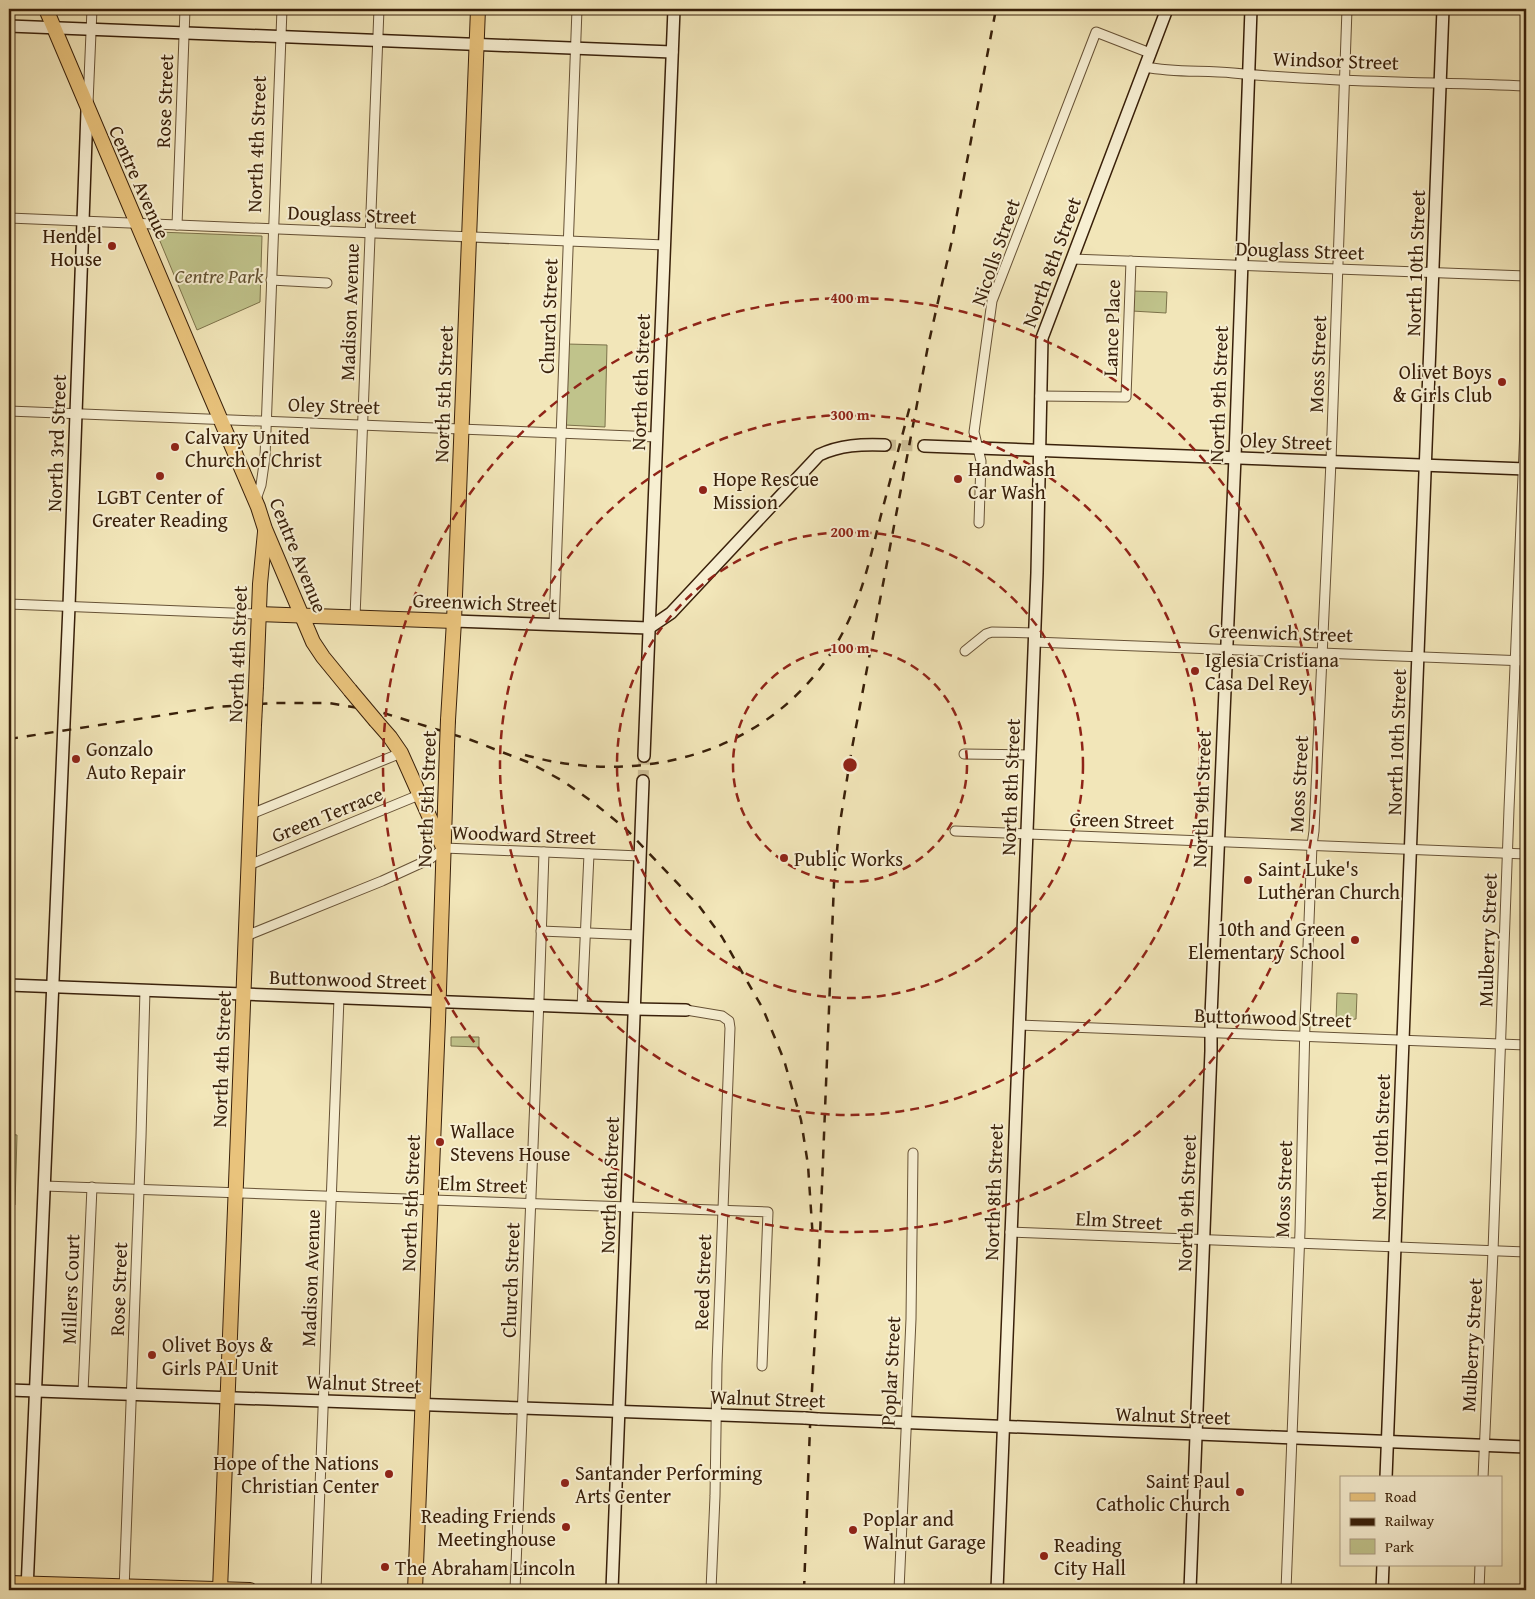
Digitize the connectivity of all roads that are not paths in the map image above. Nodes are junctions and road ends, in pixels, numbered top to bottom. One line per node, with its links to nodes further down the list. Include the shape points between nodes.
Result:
1 (46, 9): 14 (main road, Centre Avenue)
2 (92, 9): 15 (street, North 3rd Street)
3 (185, 9): 16 (street, Rose Street)
4 (282, 9): 17 (street, North 4th Street)
5 (379, 9): 18 (street, Madison Avenue)
6 (478, 9): 19 (main road, North 5th Street)
7 (577, 9): 20 (street, Church Street)
8 (674, 9): 21 (street, North 6th Street)
9 (1167, 9): 22 (street, North 8th Street)
10 (1251, 9): 24 (street, North 9th Street)
11 (1347, 9): 25 (street, Moss Street)
12 (1444, 9): 26 (street, North 10th Street)
13 (9, 26): 14 (street)
14 (53, 27): 15 (street); 28 (main road, Centre Avenue)
15 (91, 29): 16 (street); 28 (street, North 3rd Street)
16 (184, 32): 17 (street); 32 (street, Rose Street)
17 (281, 36): 18 (street); 33 (street, North 4th Street)
18 (378, 40): 19 (street); 34 (street, Madison Avenue)
19 (476, 44): 20 (street); 35 (main road, North 5th Street)
20 (576, 48): 21 (street); 36 (street, Church Street)
21 (672, 52): 37 (street, North 6th Street)
22 (1150, 53): 23 (street, North 8th Street); 58 (street, Nicolls Street, via 1096,32 992,301 974,432)
23 (1146, 67): 24 (street, Windsor Street); 38 (street, North 8th Street)
24 (1248, 75): 25 (street, Windsor Street); 40 (street, North 9th Street)
25 (1344, 79): 26 (street, Windsor Street); 41 (street, Moss Street)
26 (1440, 82): 27 (street, Windsor Street); 42 (street, North 10th Street)
27 (1526, 86)
28 (87, 110): 30 (street, North 3rd Street); 31 (main road, Centre Avenue)
29 (9, 218): 30 (street, Douglass Street)
30 (83, 221): 31 (street, Douglass Street); 49 (street, North 3rd Street)
31 (137, 223): 32 (street, Douglass Street); 50 (main road, Centre Avenue)
32 (177, 225): 33 (street, Douglass Street)
33 (273, 229): 34 (street, Douglass Street); 44 (street, North 4th Street)
34 (369, 232): 35 (street, Douglass Street); 52 (street, Madison Avenue)
35 (469, 236): 36 (street, Douglass Street); 53 (main road, North 5th Street)
36 (568, 241): 37 (street, Douglass Street); 54 (street, Church Street)
37 (664, 244): 55 (street, North 6th Street)
38 (1072, 259): 39 (street, Douglass Street); 46 (street, North 8th Street, via 1042,338)
39 (1131, 261): 40 (street, Douglass Street); 46 (street, Lance Place, via 1126,397)
40 (1242, 266): 41 (street, Douglass Street); 60 (street, North 9th Street)
41 (1338, 269): 42 (street, Douglass Street); 61 (street, Moss Street)
42 (1434, 273): 43 (street, Douglass Street); 62 (street, North 10th Street)
43 (1526, 276)
44 (271, 280): 45 (street); 51 (street, North 4th Street)
45 (327, 283)
46 (1040, 396): 59 (street, North 8th Street)
47 (1526, 404): 63 (street, Mulberry Street)
48 (9, 410): 49 (street, Oley Street)
49 (76, 413): 50 (street, Oley Street); 68 (street, North 3rd Street)
50 (220, 419): 51 (street, Oley Street); 64 (main road, Centre Avenue)
51 (266, 421): 52 (street, Oley Street); 64 (street, North 4th Street, via 265,457)
52 (362, 425): 53 (street, Oley Street); 71 (street, Madison Avenue)
53 (461, 429): 54 (street, Oley Street); 72 (main road, North 5th Street)
54 (561, 433): 55 (street, Oley Street); 73 (street, Church Street)
55 (657, 437): 74 (street, North 6th Street)
56 (885, 445): 74 (street, via 850,446 820,455 671,613)
57 (924, 446): 58 (street, Oley Street)
58 (978, 448): 59 (street, Oley Street); 65 (street, Nicolls Street, via 981,461)
59 (1039, 451): 60 (street, Oley Street); 75 (street, North 8th Street)
60 (1235, 457): 61 (street, Oley Street); 76 (street, North 9th Street)
61 (1331, 461): 62 (street, Oley Street); 78 (street, Moss Street)
62 (1427, 465): 63 (street, Oley Street); 79 (street, North 10th Street)
63 (1525, 468): 80 (street, Mulberry Street)
64 (255, 502): 66 (main road, Centre Avenue)
65 (979, 523)
66 (265, 529): 69 (main road, North 4th Street); 70 (main road, Centre Avenue)
67 (9, 604): 68 (street, Greenwich Street)
68 (69, 606): 69 (street, Greenwich Street); 106 (street, North 3rd Street)
69 (258, 614): 70 (main road, Greenwich Street); 88 (main road, North 4th Street, bridge)
70 (302, 615): 71 (main road, Greenwich Street); 82 (main road, Centre Avenue, bridge, via 322,658)
71 (354, 617): 72 (main road, Greenwich Street)
72 (454, 621): 73 (street, Greenwich Street); 93 (main road, North 5th Street, bridge)
73 (554, 625): 74 (street, Greenwich Street)
74 (649, 628): 85 (street, North 6th Street)
75 (1034, 637): 76 (street, Greenwich Street); 77 (street, Greenwich Street, via 992,632); 84 (street, North 8th Street)
76 (1226, 650): 78 (street, Greenwich Street); 91 (street, North 9th Street)
77 (965, 651)
78 (1322, 653): 79 (street, Greenwich Street); 92 (street, Moss Street)
79 (1418, 657): 80 (street, Greenwich Street); 94 (street, North 10th Street)
80 (1515, 661): 81 (street, Greenwich Street); 96 (street, Mulberry Street)
81 (1526, 661)
82 (401, 753): 87 (main road, Centre Avenue); 88 (street, Green Terrace)
83 (964, 754): 84 (street)
84 (1030, 755): 90 (street, North 8th Street)
85 (644, 756)
86 (643, 781): 99 (street, North 6th Street)
87 (419, 795): 93 (main road, Centre Avenue); 100 (street, Green Terrace)
88 (250, 814): 100 (main road, North 4th Street)
89 (955, 831): 90 (street, Green Street)
90 (1027, 834): 91 (street, Green Street); 115 (street, North 8th Street)
91 (1218, 842): 92 (street, Green Street); 116 (street, North 9th Street)
92 (1312, 846): 94 (street, Green Street); 117 (street, Moss Street)
93 (444, 848): 95 (street, Woodward Street); 104 (street, Woodward Street, via 430,859 382,881); 110 (main road, North 5th Street)
94 (1410, 850): 96 (street, Green Street); 118 (street, North 10th Street)
95 (544, 852): 97 (street, Woodward Street); 101 (street, Church Street)
96 (1507, 853): 98 (street, Green Street); 119 (street, Mulberry Street)
97 (589, 854): 99 (street, Woodward Street); 102 (street)
98 (1526, 854)
99 (640, 856): 103 (street, North 6th Street)
100 (248, 865): 104 (main road, North 4th Street)
101 (541, 931): 102 (street); 111 (street, Church Street)
102 (585, 933): 103 (street); 112 (street)
103 (637, 935): 113 (street, North 6th Street)
104 (246, 936): 108 (main road, North 4th Street)
105 (9, 985): 106 (street, Buttonwood Street)
106 (52, 986): 107 (street, Buttonwood Street); 122 (street, North 3rd Street)
107 (146, 990): 108 (street, Buttonwood Street); 124 (street, Rose Street)
108 (244, 994): 109 (street, Buttonwood Street); 125 (main road, North 4th Street)
109 (340, 998): 110 (street, Buttonwood Street); 126 (street, Madison Avenue)
110 (439, 1001): 111 (street, Buttonwood Street); 127 (main road, North 5th Street)
111 (538, 1006): 112 (street, Buttonwood Street); 128 (street, Church Street)
112 (582, 1007): 113 (street, Buttonwood Street)
113 (634, 1009): 114 (street, Buttonwood Street); 129 (street, North 6th Street)
114 (686, 1010): 130 (street, Reed Street, via 722,1016 730,1028)
115 (1018, 1025): 116 (street, Buttonwood Street); 131 (street, North 8th Street)
116 (1211, 1033): 117 (street, Buttonwood Street); 132 (street, North 9th Street)
117 (1305, 1037): 118 (street, Buttonwood Street); 133 (street, Moss Street)
118 (1403, 1041): 119 (street, Buttonwood Street); 134 (street, North 10th Street)
119 (1501, 1044): 120 (street, Buttonwood Street); 135 (street, Mulberry Street)
120 (1526, 1045)
121 (913, 1153): 148 (street, Poplar Street)
122 (44, 1186): 123 (street, Elm Street); 139 (street, North 3rd Street)
123 (92, 1187): 124 (street, Elm Street); 140 (street, Millers Court)
124 (139, 1189): 125 (street, Elm Street); 141 (street, Rose Street)
125 (235, 1192): 126 (street, Elm Street); 142 (main road, North 4th Street)
126 (331, 1196): 127 (street, Elm Street); 143 (street, Madison Avenue)
127 (430, 1200): 128 (street, Elm Street); 144 (main road, North 5th Street)
128 (531, 1203): 129 (street, Elm Street); 145 (street, Church Street)
129 (627, 1207): 130 (street, Elm Street); 146 (street, North 6th Street)
130 (723, 1210): 137 (street, Elm Street, via 768,1212); 147 (street, Reed Street)
131 (1010, 1232): 132 (street, Elm Street); 149 (street, North 8th Street)
132 (1203, 1241): 133 (street, Elm Street); 150 (street, North 9th Street)
133 (1299, 1244): 134 (street, Elm Street); 151 (street, Moss Street)
134 (1394, 1248): 135 (street, Elm Street); 152 (street, North 10th Street)
135 (1493, 1251): 136 (street, Elm Street); 153 (street, Mulberry Street)
136 (1526, 1252)
137 (762, 1366)
138 (9, 1390): 139 (street, Walnut Street)
139 (35, 1390): 140 (street, Walnut Street); 160 (street)
140 (83, 1392): 141 (street, Walnut Street)
141 (131, 1394): 142 (street, Walnut Street); 161 (street, Rose Street)
142 (227, 1397): 143 (street, Walnut Street); 162 (main road, North 4th Street)
143 (323, 1400): 144 (street, Walnut Street); 164 (street, Madison Avenue)
144 (423, 1404): 145 (street, Walnut Street); 165 (main road, North 5th Street)
145 (522, 1408): 146 (street, Walnut Street); 166 (street, Church Street)
146 (618, 1411): 147 (street, Walnut Street); 167 (street, North 6th Street)
147 (716, 1415): 148 (street, Walnut Street, bridge); 168 (street, Reed Street)
148 (906, 1423): 149 (street, Walnut Street); 169 (street, Poplar Street)
149 (1003, 1427): 150 (street, Walnut Street); 170 (street, North 8th Street)
150 (1196, 1434): 151 (street, Walnut Street); 171 (street, North 9th Street)
151 (1291, 1438): 152 (street, Walnut Street); 172 (street, Moss Street)
152 (1387, 1442): 153 (street, Walnut Street); 155 (street, North 10th Street)
153 (1484, 1446): 154 (street, Walnut Street); 156 (street, Mulberry Street)
154 (1526, 1447)
155 (1386, 1476)
156 (1483, 1476)
157 (1383, 1566): 173 (street)
158 (1480, 1566): 174 (street)
159 (9, 1583): 160 (main road)
160 (28, 1587): 161 (main road)
161 (124, 1588): 162 (main road)
162 (220, 1590): 163 (main road)
163 (250, 1590)
164 (316, 1590)
165 (415, 1590)
166 (515, 1590)
167 (612, 1590)
168 (711, 1590)
169 (899, 1590)
170 (997, 1590)
171 (1190, 1590)
172 (1286, 1590)
173 (1382, 1590)
174 (1479, 1590)

